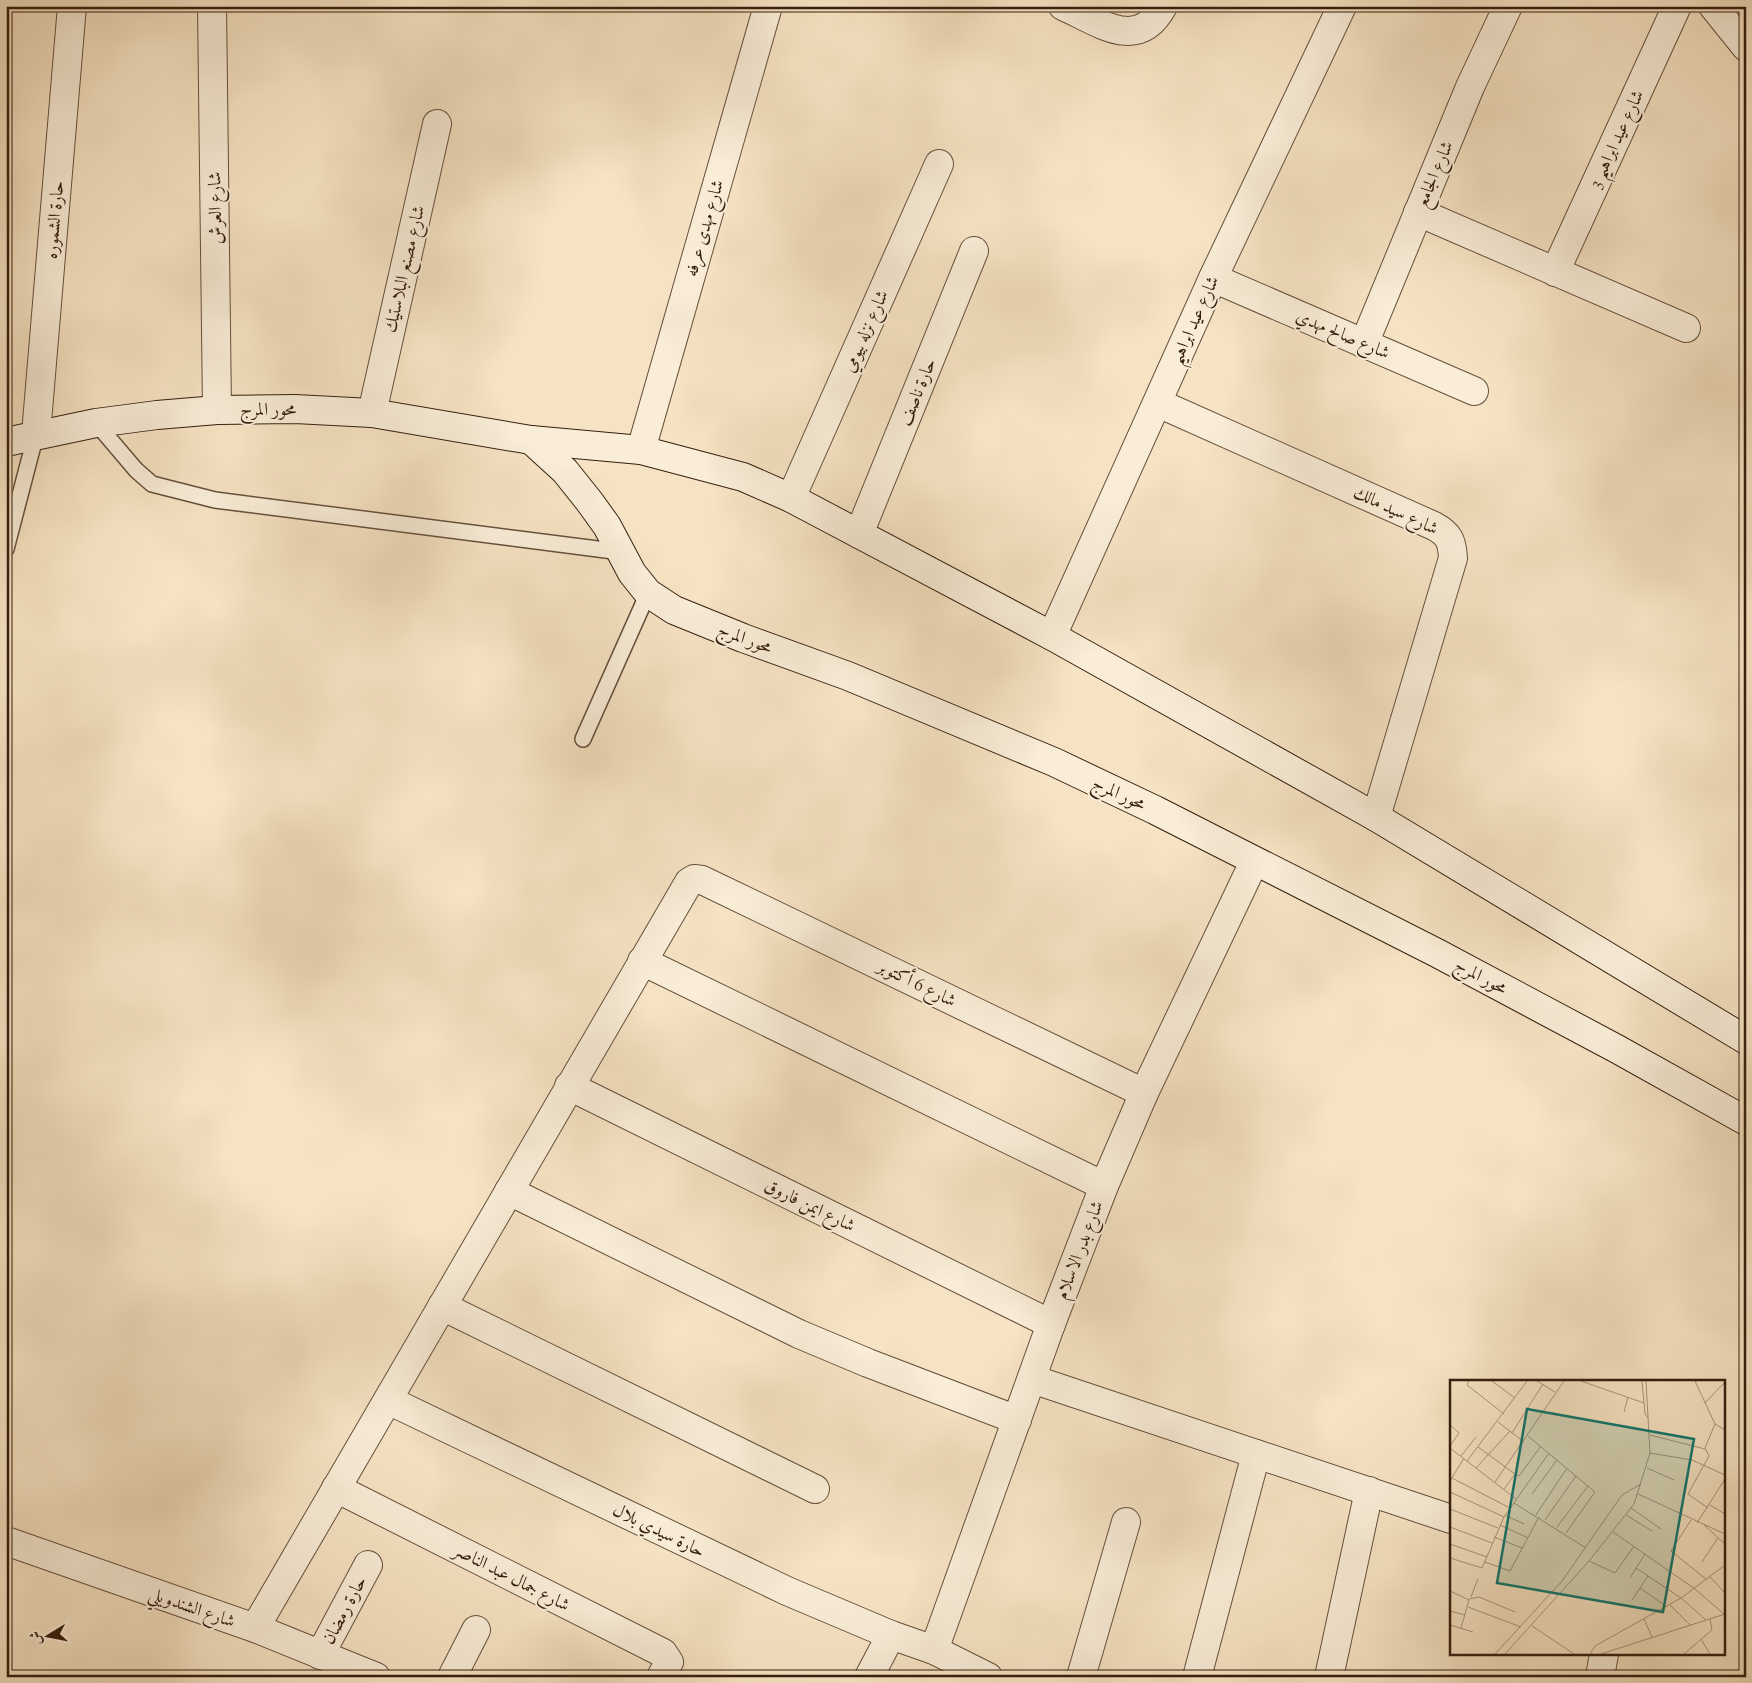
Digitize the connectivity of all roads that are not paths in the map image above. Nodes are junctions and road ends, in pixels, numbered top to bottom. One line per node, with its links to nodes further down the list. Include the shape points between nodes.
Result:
1 (72, 6): 24 (street, حارة الشموره)
2 (212, 6): 21 (street, شارع العرش)
3 (768, 6): 27 (street, شارع مهدى عرفه)
4 (1063, 6): 5 (street, via 1122,32 1140,31 1155,20)
5 (1162, 6)
6 (1342, 6): 16 (street, شارع عيد ابراهيم)
7 (1508, 6): 13 (street, شارع الجامع)
8 (1677, 6): 15 (street, شارع عيد ابراهيم 3)
9 (1713, 6): 10 (street)
10 (1746, 46)
11 (437, 124): 22 (street, شارع مصنع البلاستيك)
12 (940, 164): 28 (street, شارع نزله بيومي)
13 (1418, 212): 15 (street); 18 (street, شارع الجامع)
14 (974, 251): 29 (street, حارة ناصف)
15 (1555, 272): 17 (street)
16 (1212, 278): 18 (street, شارع صالح مهدي); 20 (street, شارع عيد ابراهيم)
17 (1686, 328)
18 (1364, 344): 19 (street, شارع صالح مهدي)
19 (1474, 391)
20 (1158, 403): 33 (street, شارع عيد ابراهيم); 35 (street, شارع سيد مالك, via 1434,526 1449,538 1453,558)
21 (218, 410): 22 (street, محور المرج); 23 (street, محور المرج)
22 (372, 413): 25 (street, محور المرج)
23 (96, 423): 24 (street, محور المرج); 31 (lane, via 152,484 215,500)
24 (36, 434): 26 (street, محور المرج); 30 (lane)
25 (531, 440): 27 (street, محور المرج); 31 (street, محور المرج, via 565,471 607,526)
26 (6, 442)
27 (641, 450): 28 (street, محور المرج, via 743,477)
28 (791, 498): 29 (street, محور المرج)
29 (859, 534): 33 (street, محور المرج)
30 (6, 549)
31 (621, 552): 32 (street, محور المرج)
32 (648, 593): 34 (lane); 36 (street, محور المرج, via 674,610 848,676 1054,762)
33 (1052, 636): 35 (street, محور المرج)
34 (583, 739)
35 (1376, 817): 38 (street, محور المرج)
36 (1254, 862): 40 (street, شارع بدر الاسلام); 41 (street, محور المرج, via 1437,952)
37 (642, 961): 39 (street); 40 (street, شارع 6 أكتوبر, via 688,882 702,880); 42 (street)
38 (1746, 1040)
39 (569, 1086): 43 (street); 45 (street, شارع ايمن فاروق)
40 (1144, 1093): 42 (street, شارع بدر الاسلام)
41 (1746, 1121)
42 (1104, 1186): 45 (street, شارع بدر الاسلام)
43 (508, 1191): 44 (street); 48 (street, via 799,1334)
44 (442, 1306): 47 (street); 51 (street)
45 (1051, 1324): 46 (street, شارع بدر الاسلام)
46 (1032, 1379): 48 (street, شارع بدر الاسلام); 49 (street)
47 (388, 1400): 50 (street); 59 (street, حارة سيدي بلال, via 787,1592)
48 (1017, 1420): 60 (street, شارع بدر الاسلام)
49 (1256, 1454): 52 (street); 69 (street)
50 (336, 1488): 57 (street); 65 (street, شارع جمال عبد الناصر, via 663,1653 668,1662)
51 (815, 1488)
52 (1369, 1491): 53 (street); 70 (street)
53 (1450, 1519)
54 (1126, 1522): 68 (street)
55 (6, 1542): 57 (street, شارع الشندويلي)
56 (368, 1565): 62 (street, حارة رمضان)
57 (255, 1628): 62 (street, شارع الشندويلي)
58 (476, 1630): 64 (street)
59 (891, 1635): 60 (street, حارة سيدي بلال); 66 (street)
60 (934, 1650): 67 (street, حارة سيدي بلال)
61 (1604, 1656): 71 (street)
62 (320, 1663): 63 (street, شارع الشندويلي)
63 (376, 1677)
64 (452, 1677)
65 (661, 1677)
66 (869, 1677)
67 (988, 1677)
68 (1081, 1677)
69 (1198, 1677)
70 (1329, 1677)
71 (1600, 1677)

